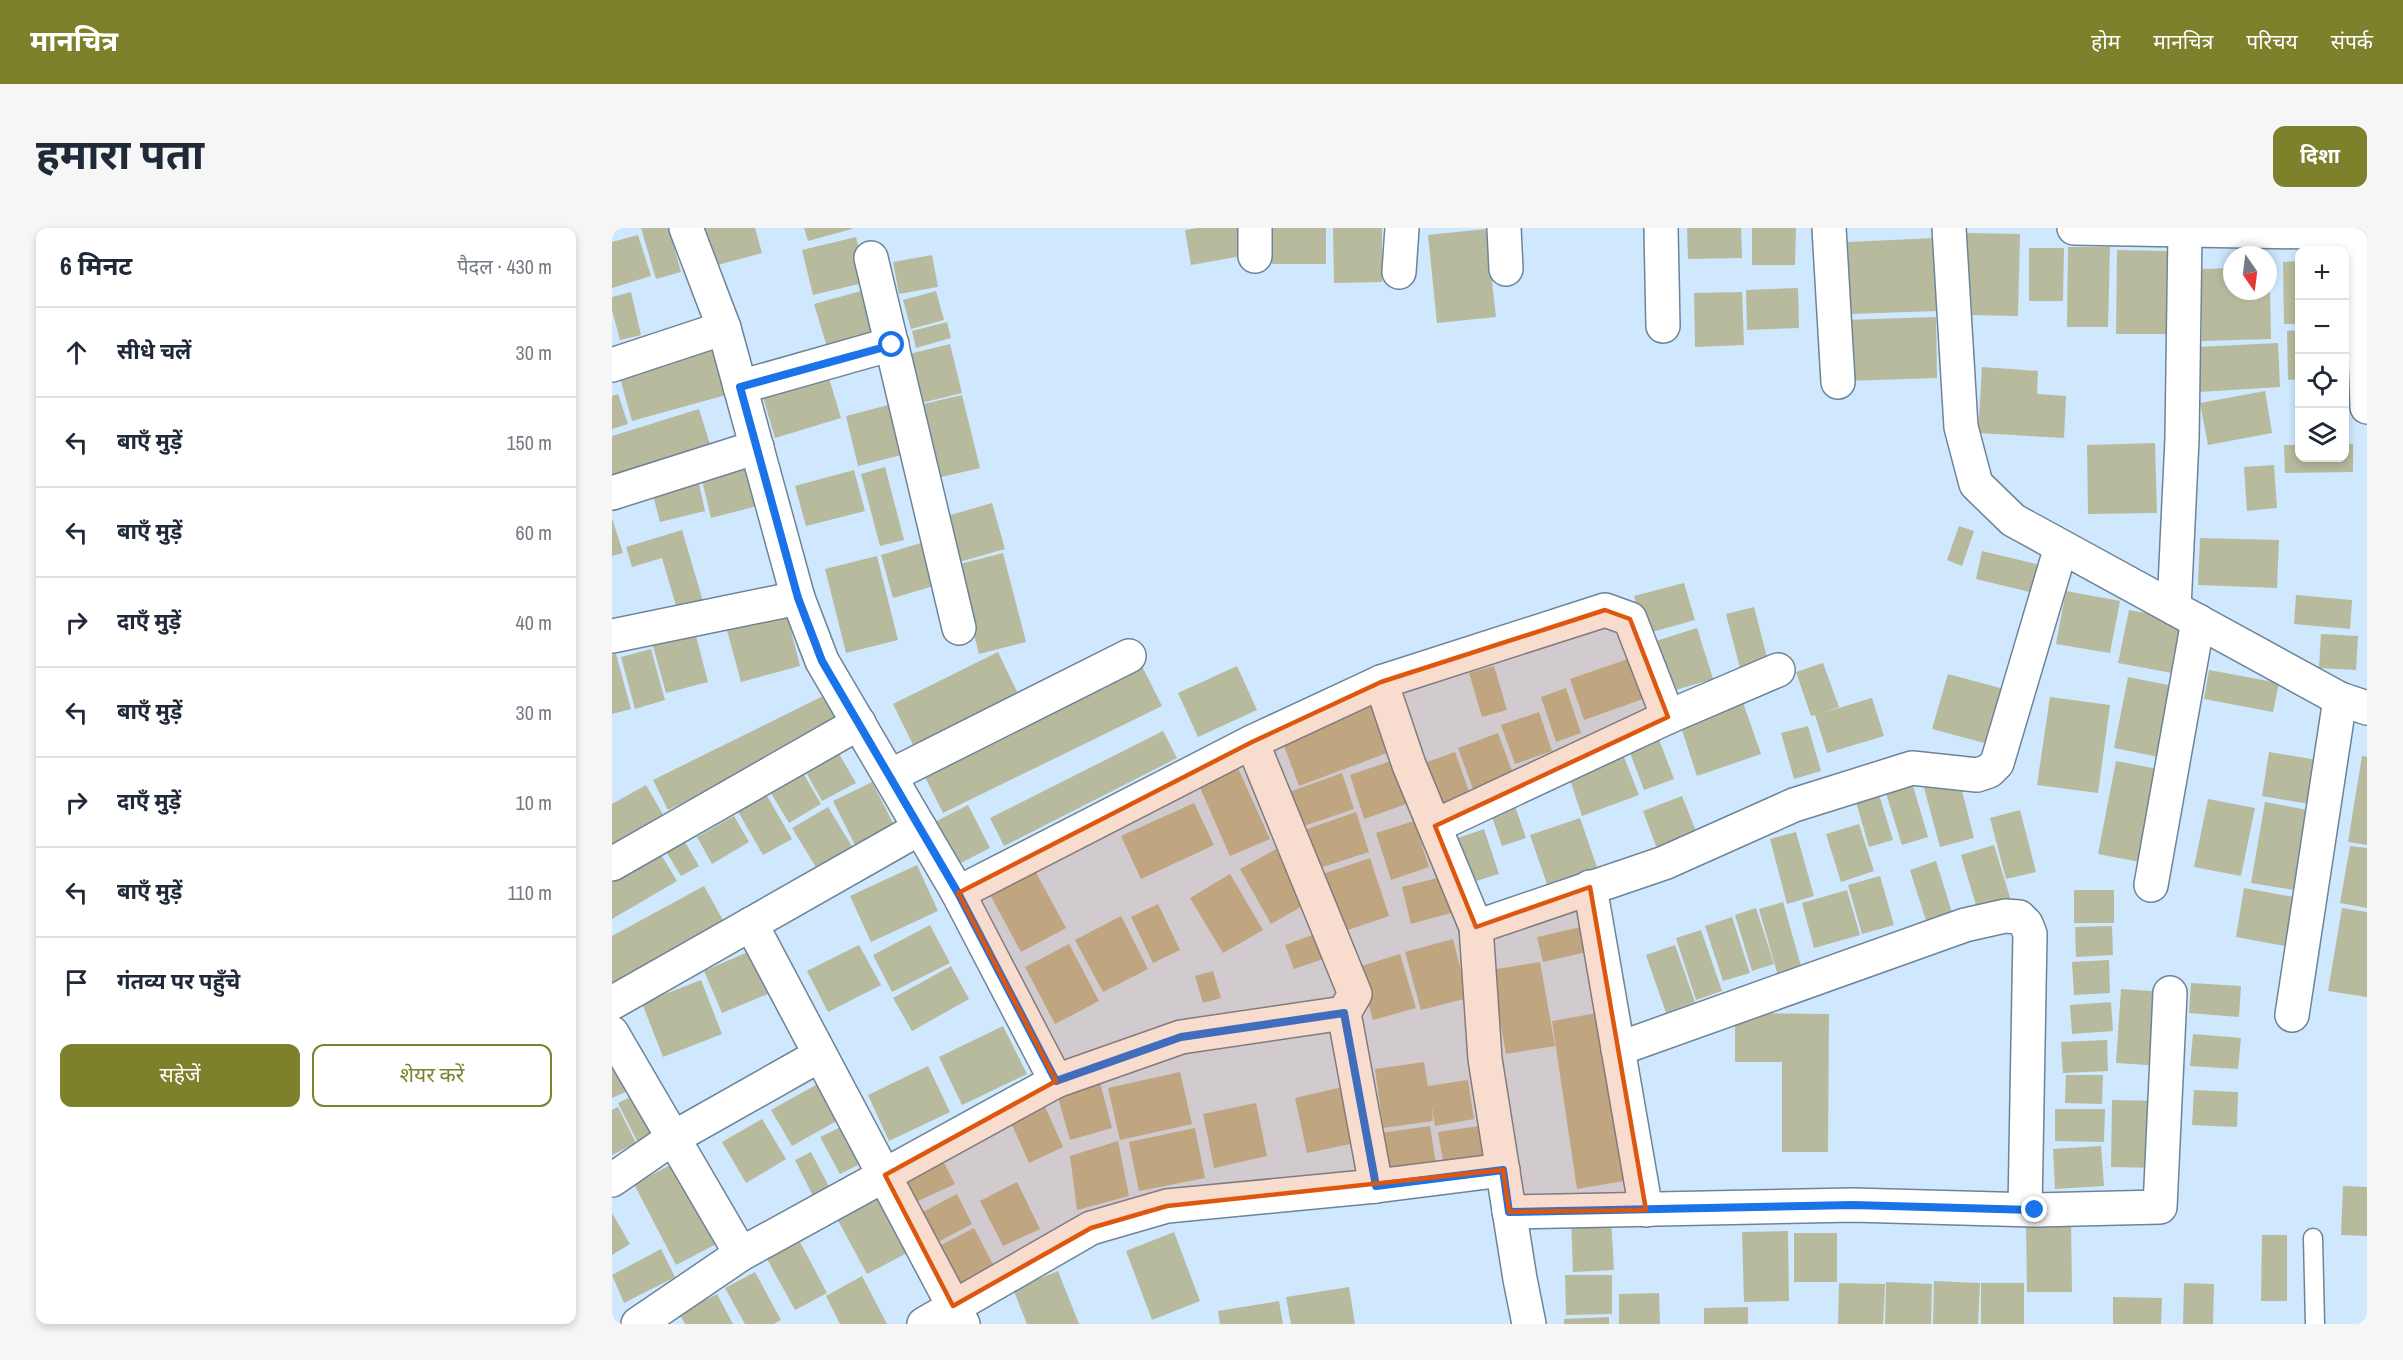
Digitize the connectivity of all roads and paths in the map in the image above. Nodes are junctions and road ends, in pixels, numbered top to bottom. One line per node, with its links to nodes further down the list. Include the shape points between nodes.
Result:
1 (686, 228): 14 (street)
2 (1402, 228): 12 (street)
3 (1504, 228): 11 (street)
4 (1661, 228): 13 (street)
5 (1829, 228): 17 (street)
6 (1949, 228): 22 (street, via 1961,427 1976,484 2013,520)
7 (2074, 228): 8 (street)
8 (2185, 231): 9 (street); 24 (street, via 2182,439)
9 (2364, 233): 19 (street)
10 (870, 258): 15 (street)
11 (1506, 268)
12 (1399, 272)
13 (1663, 326)
14 (724, 327): 16 (street); 18 (street)
15 (892, 345): 18 (street); 25 (street)
16 (612, 366)
17 (1838, 382)
18 (740, 387): 20 (street)
19 (2367, 407)
20 (757, 447): 21 (street); 23 (street)
21 (612, 493)
22 (2061, 547): 24 (street); 39 (street, via 1997,763 1989,771 1977,774 1912,768 1794,805 1664,864)
23 (798, 598): 26 (street); 32 (street, via 822,661)
24 (2186, 615): 30 (street); 38 (street)
25 (959, 628)
26 (612, 636)
27 (1129, 656): 34 (street)
28 (1778, 670): 31 (street)
29 (1382, 682): 31 (street, via 1605,610 1630,619); 33 (street); 35 (street, via 1409,765)
30 (2354, 704): 46 (street)
31 (1668, 717): 35 (street)
32 (859, 723): 34 (street); 37 (street)
33 (1252, 742): 40 (street); 45 (street, via 1355,994)
34 (890, 776): 36 (street)
35 (1436, 826): 42 (street)
36 (920, 828): 40 (street); 41 (street)
37 (612, 864)
38 (2151, 885)
39 (1590, 887): 42 (street); 48 (street)
40 (958, 893): 50 (street)
41 (751, 924): 44 (street); 49 (street)
42 (1476, 927): 52 (street, via 1485,1059)
43 (2170, 993): 57 (street, via 2160,1207)
44 (612, 1003)
45 (1344, 1013): 50 (street, via 1181,1037); 55 (street)
46 (2292, 1015)
47 (612, 1034): 51 (street)
48 (1618, 1049): 56 (street); 57 (street, via 1965,925 2005,916 2019,917 2030,934)
49 (820, 1055): 51 (street); 53 (street)
50 (1056, 1081): 53 (street)
51 (673, 1138): 54 (street); 60 (street)
52 (1503, 1170): 55 (street); 58 (street)
53 (885, 1175): 60 (street); 61 (street)
54 (612, 1180)
55 (1376, 1186): 61 (street, via 1167,1206 1091,1228)
56 (1646, 1209): 57 (street, via 1853,1205); 58 (street)
57 (2025, 1209)
58 (1509, 1212): 64 (street)
59 (2313, 1238): 65 (lane)
60 (741, 1254): 62 (street)
61 (958, 1315): 63 (street)
62 (638, 1324)
63 (924, 1324)
64 (1529, 1324)
65 (2315, 1324)

